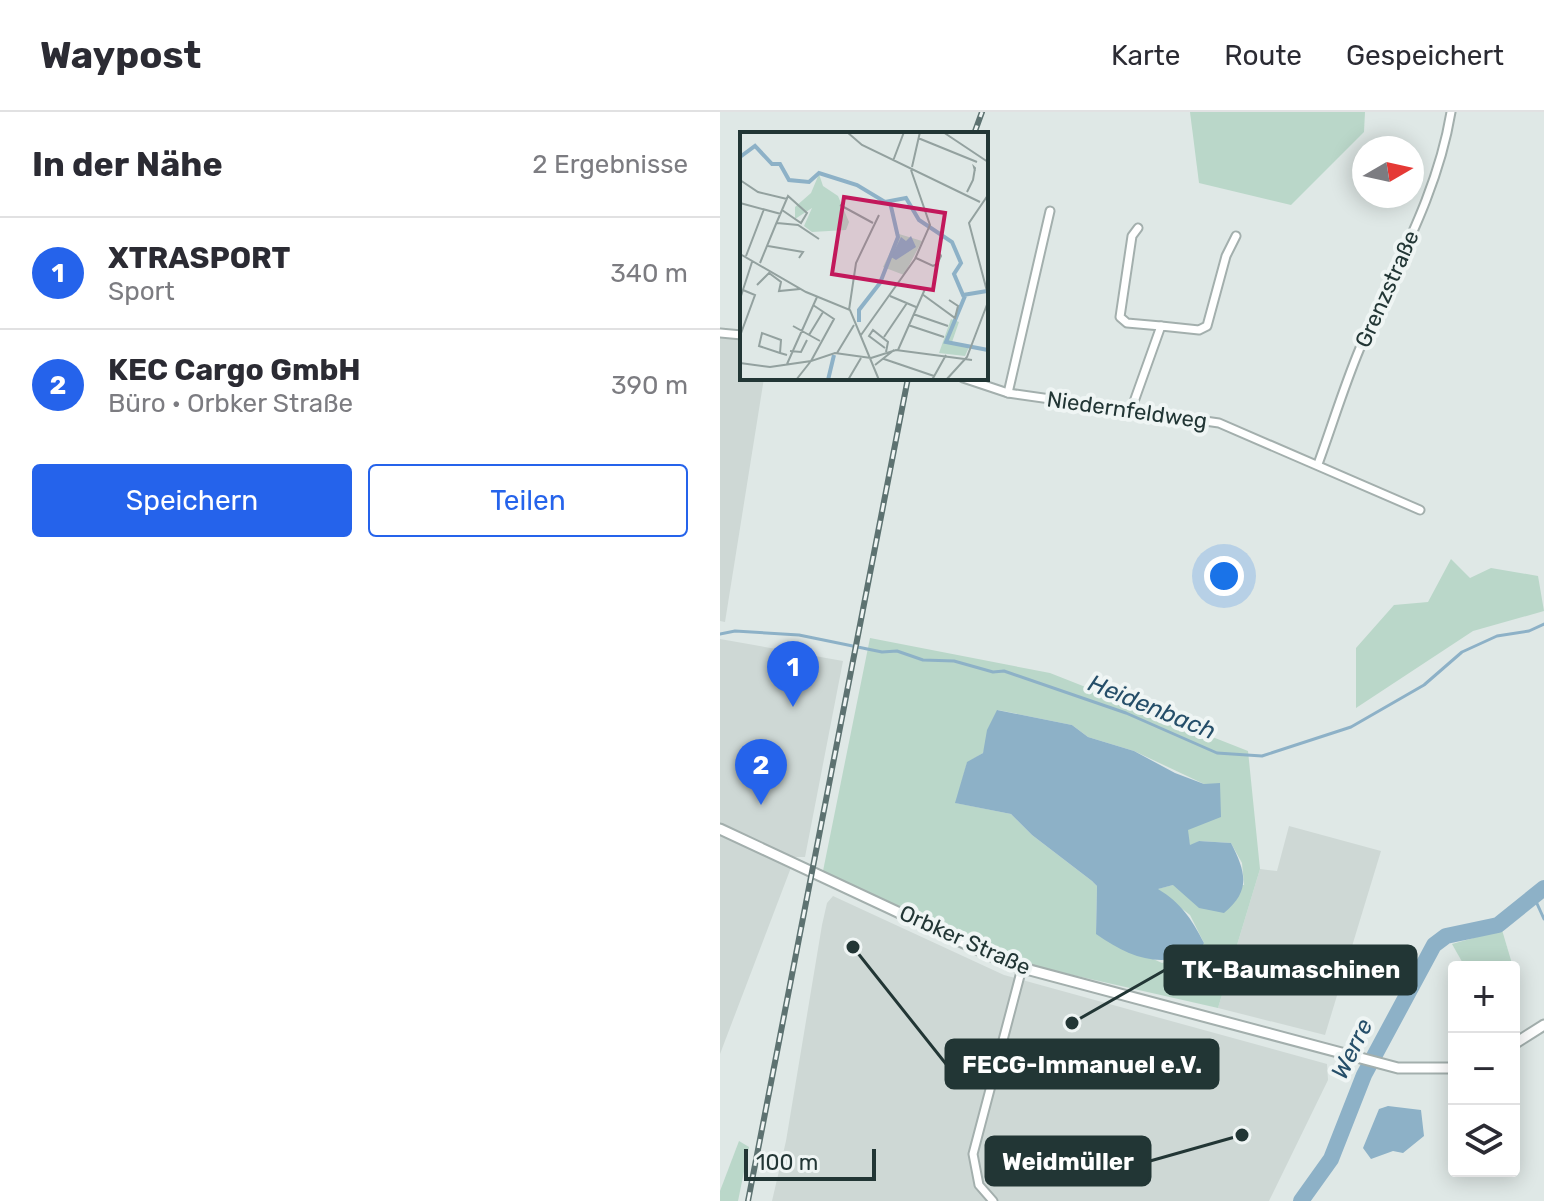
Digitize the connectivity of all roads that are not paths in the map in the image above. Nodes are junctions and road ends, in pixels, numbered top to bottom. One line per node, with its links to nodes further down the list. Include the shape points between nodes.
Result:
1 (1451, 112): 11 (street, Grenzstraße, via 1409,244 1360,348)
2 (1050, 211): 9 (street)
3 (1138, 228): 5 (street, via 1132,236 1120,317 1127,323)
4 (1236, 236): 5 (street, via 1207,326)
5 (1161, 326): 10 (street)
6 (720, 333): 7 (street)
7 (740, 335)
8 (969, 380): 9 (street, Niedernfeldweg)
9 (1008, 393): 10 (street, Niedernfeldweg)
10 (1131, 410): 11 (street, Niedernfeldweg, via 1219,423)
11 (1318, 464): 12 (street, Niedernfeldweg)
12 (1420, 510)
13 (720, 829): 14 (street, Orbker Straße)
14 (1022, 968): 17 (street, Orbker Straße, via 1361,1059 1423,1071); 18 (street, via 973,1154 979,1185)
15 (1544, 1025): 16 (street)
16 (1520, 1040)
17 (1448, 1069)
18 (993, 1201)

